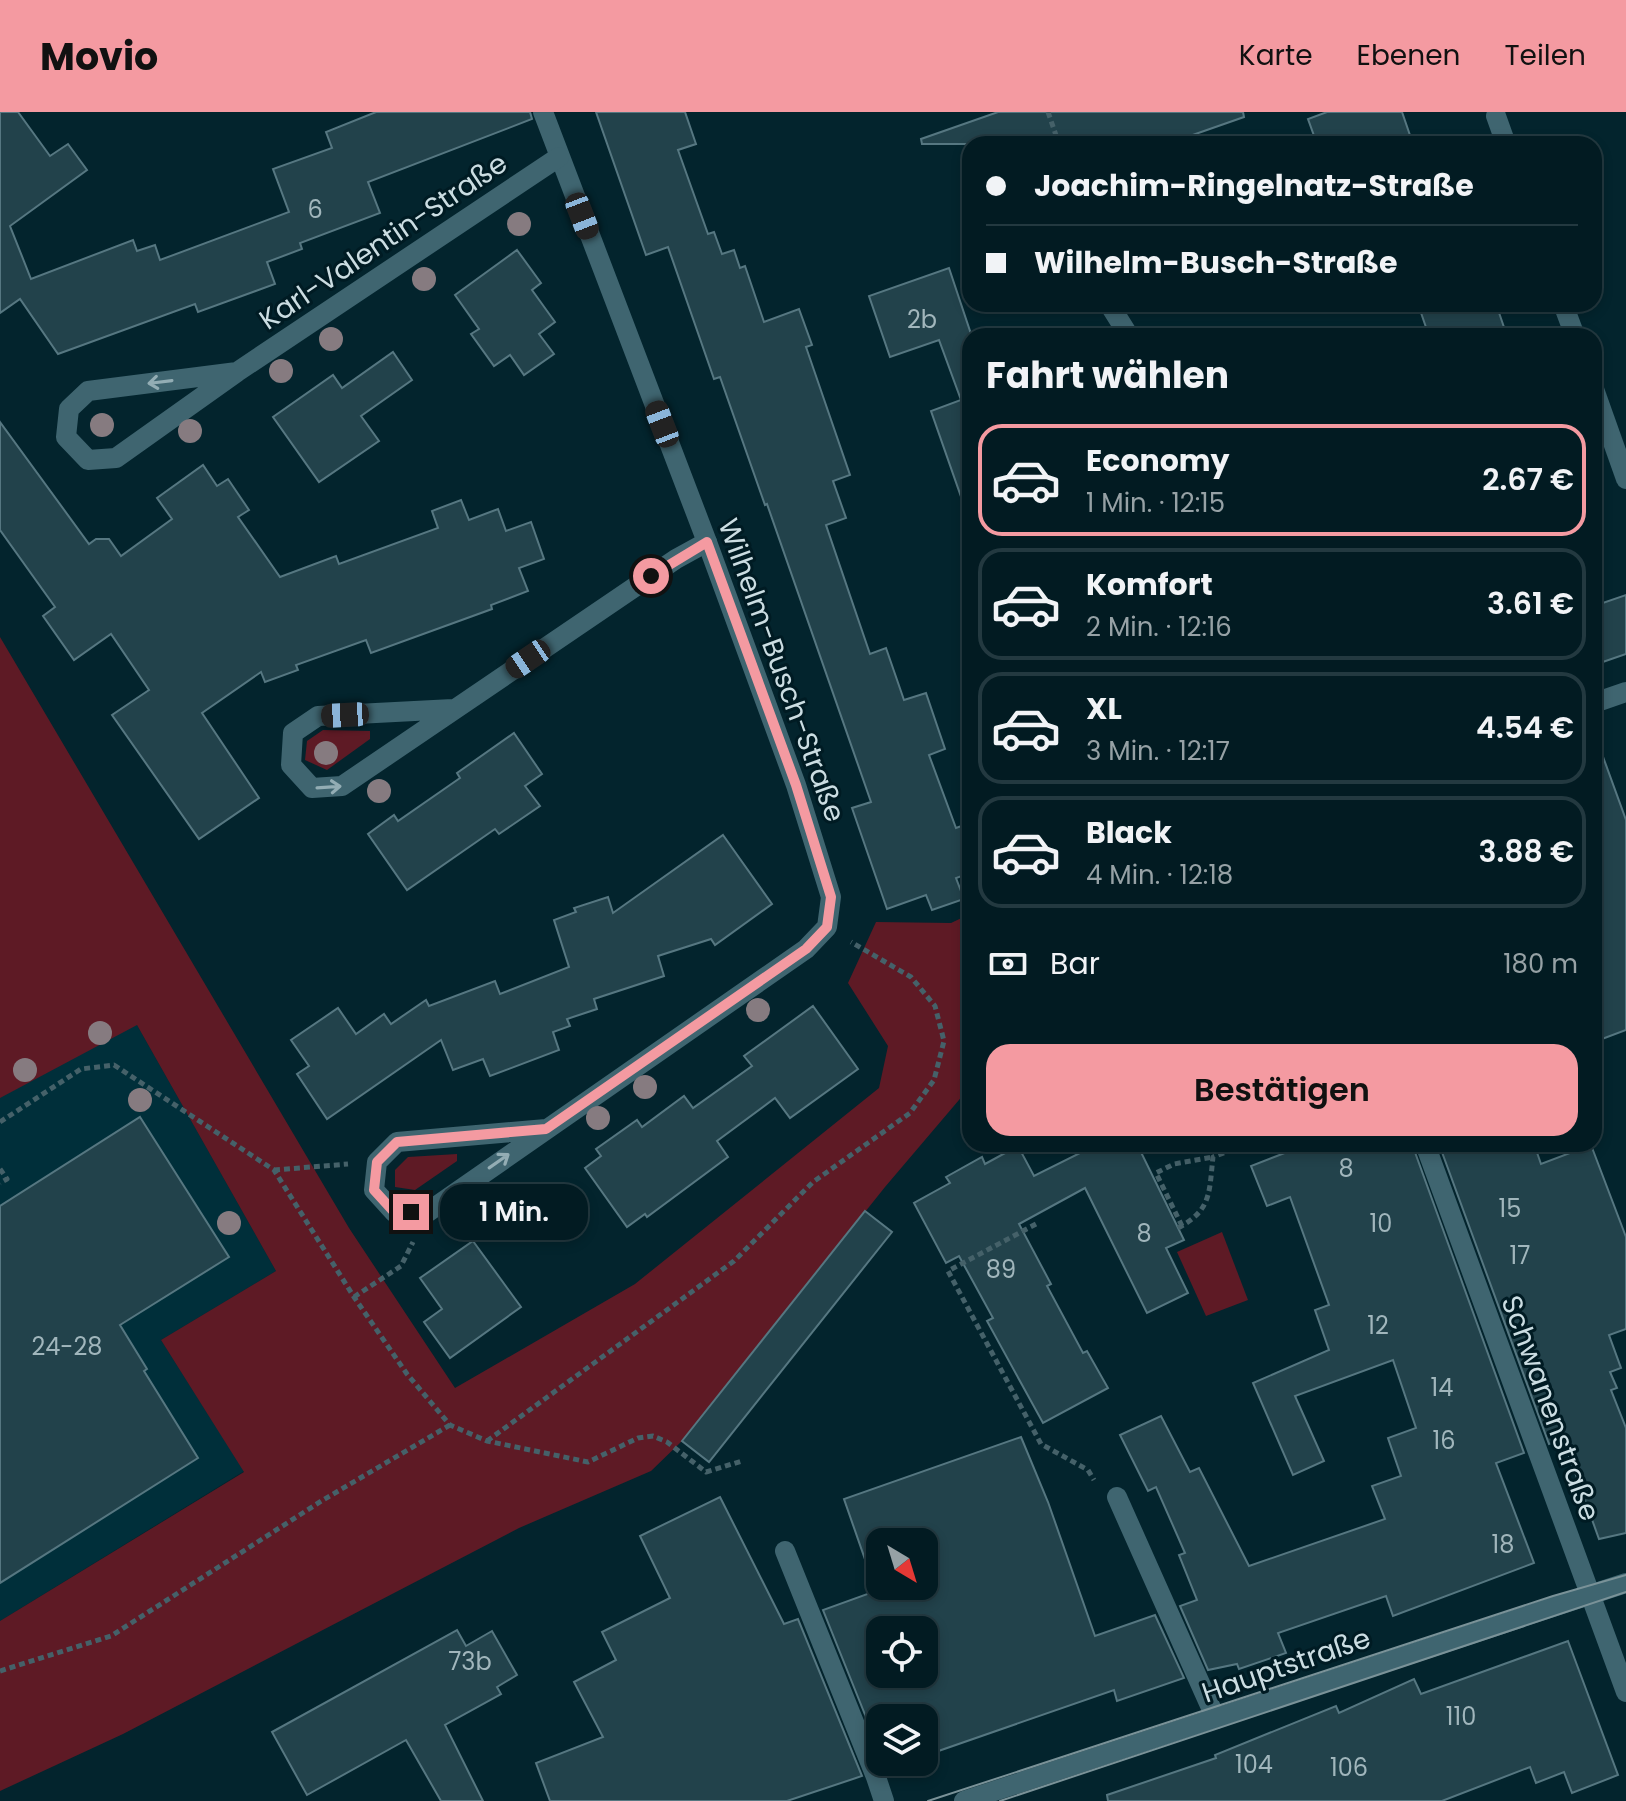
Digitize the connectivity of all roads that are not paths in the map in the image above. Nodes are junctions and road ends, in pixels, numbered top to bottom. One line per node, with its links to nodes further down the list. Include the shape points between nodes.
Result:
1 (543, 112): 4 (street, Wilhelm-Busch-Straße)
2 (1496, 116): 3 (street)
3 (1503, 136)
4 (559, 157): 5 (street, Karl-Valentin-Straße); 8 (street, Wilhelm-Busch-Straße)
5 (237, 372): 5 (street, Karl-Valentin-Straße, one-way to 5, via 88,391 69,409 66,437 88,460 116,458)
6 (1602, 415): 7 (street)
7 (1626, 479)
8 (707, 542): 11 (street); 12 (street, Wilhelm-Busch-Straße, via 831,897 827,927 806,949)
9 (1626, 692): 10 (street)
10 (1602, 700)
11 (453, 709): 11 (street, one-way to 11, via 318,716 293,733 291,765 312,788 342,786)
12 (546, 1129): 12 (street, one-way to 12, via 397,1142 377,1162 374,1190 394,1212 428,1212)
13 (1428, 1152): 17 (street, Schwanenstraße)
14 (1117, 1497): 19 (street)
15 (785, 1551): 20 (street)
16 (1626, 1583): 17 (street, Hauptstraße)
17 (1589, 1594): 18 (street, Schwanenstraße); 19 (street, Hauptstraße)
18 (1626, 1692)
19 (1216, 1719): 21 (street, Hauptstraße)
20 (884, 1801)
21 (964, 1801)

